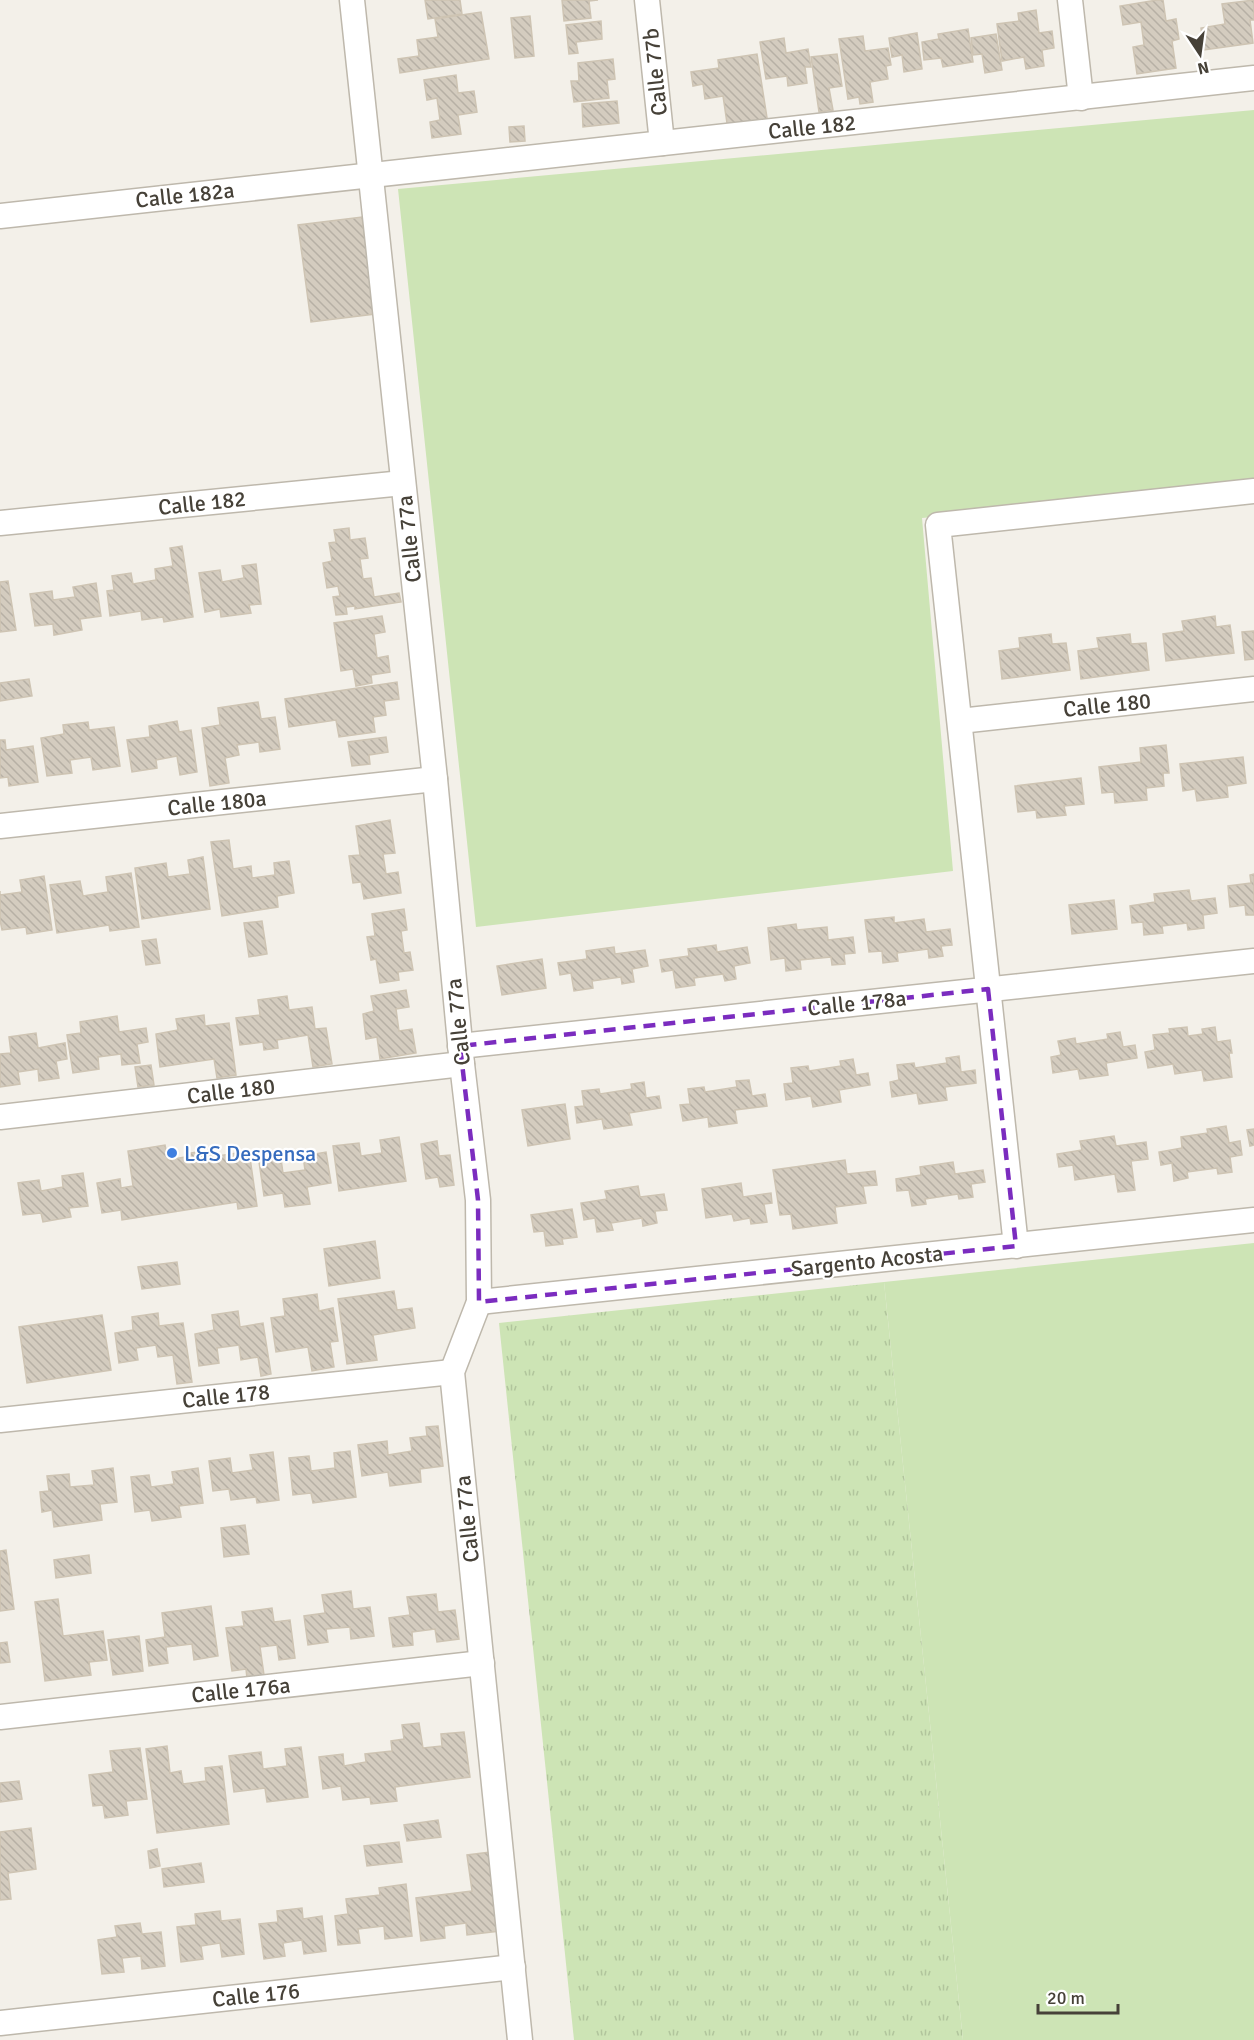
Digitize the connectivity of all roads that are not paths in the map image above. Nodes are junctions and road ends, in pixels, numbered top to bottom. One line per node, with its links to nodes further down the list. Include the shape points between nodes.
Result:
1 (352, 0): 7 (street, Calle 77a)
2 (647, 0): 6 (street, Calle 77b)
3 (1070, 0): 5 (street)
4 (1254, 78): 5 (street, Calle 182)
5 (1081, 98): 6 (street, Calle 182)
6 (662, 143): 7 (street, Calle 182)
7 (371, 175): 8 (street, Calle 182a); 9 (street, Calle 77a)
8 (0, 216)
9 (403, 483): 11 (street, Calle 182); 14 (street, Calle 77a)
10 (1254, 491): 13 (street, via 938,525)
11 (0, 523)
12 (1254, 688): 13 (street, Calle 180)
13 (960, 721): 17 (street)
14 (435, 779): 15 (street, Calle 180a); 18 (street, Calle 77a)
15 (0, 826)
16 (1254, 961): 17 (street, Calle 178a)
17 (988, 989): 18 (street, Calle 178a); 21 (street)
18 (461, 1055): 19 (street, Calle 180); 22 (street, Calle 77a, via 478,1200)
19 (0, 1117)
20 (1254, 1220): 21 (street, Sargento Acosta)
21 (1016, 1246): 22 (street, Sargento Acosta)
22 (479, 1302): 23 (street, Calle 77a)
23 (452, 1372): 24 (street, Calle 178); 25 (street, Calle 77a)
24 (0, 1420)
25 (482, 1663): 26 (street, Calle 176a); 27 (street, Calle 77a)
26 (0, 1717)
27 (513, 1967): 28 (street, Calle 176); 29 (street, Calle 77a)
28 (0, 2024)
29 (520, 2040)

